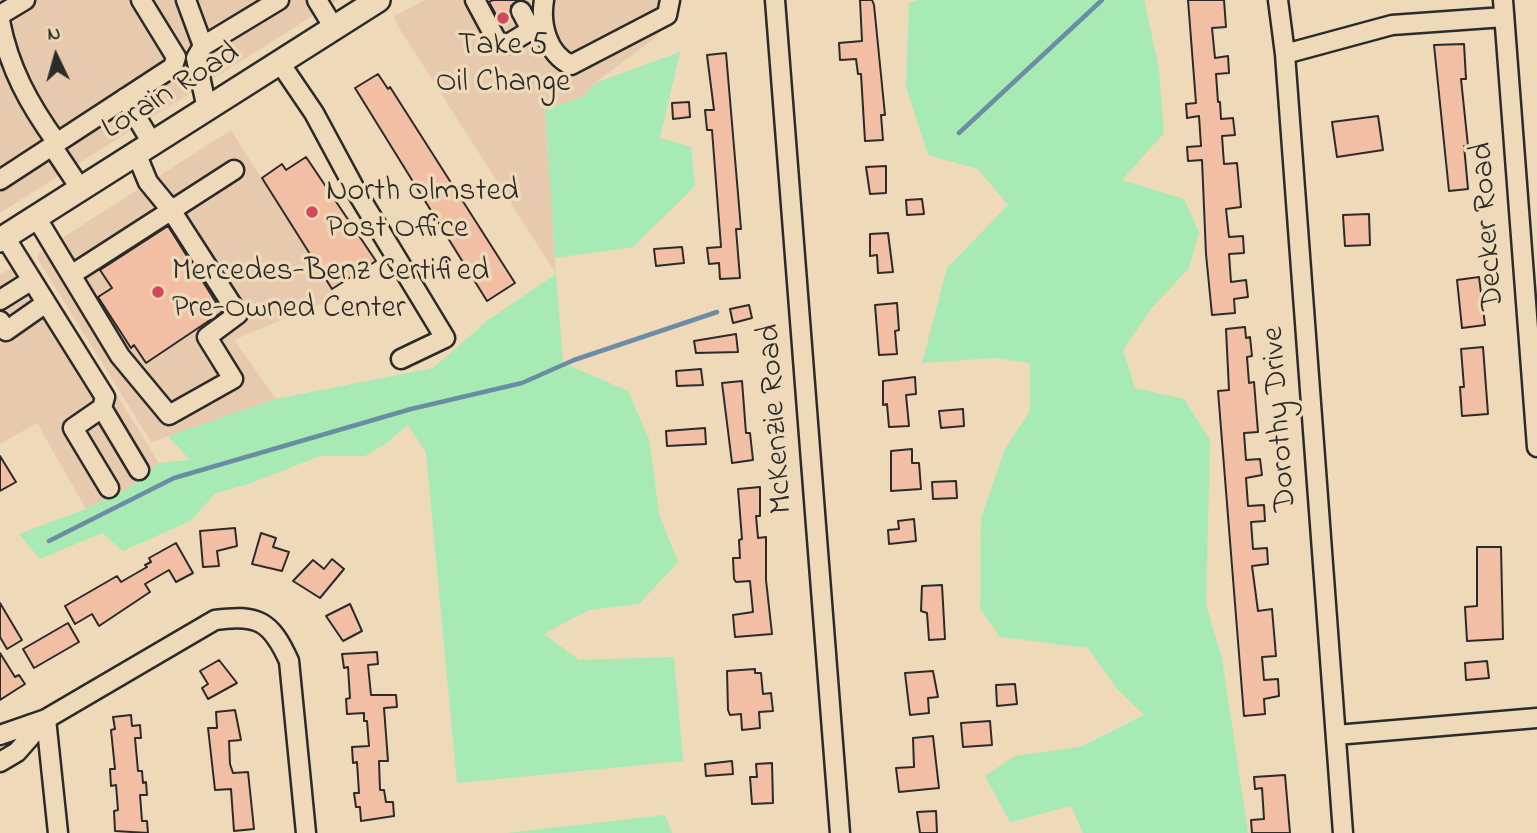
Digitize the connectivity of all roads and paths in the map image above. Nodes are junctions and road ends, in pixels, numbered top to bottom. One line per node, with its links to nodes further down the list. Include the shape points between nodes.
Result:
1 (25, 0): 14 (street)
2 (141, 0): 20 (street, via 176,57 173,67)
3 (186, 0): 17 (street)
4 (279, 0): 17 (street)
5 (317, 0): 16 (street)
6 (378, 0): 16 (main road, Lorain Road)
7 (475, 0): 13 (street, via 497,41 508,44 531,30)
8 (544, 0): 9 (street, via 544,33 562,60 571,65 667,15)
9 (670, 0)
10 (775, 0): 47 (street, McKenzie Road)
11 (1278, 0): 18 (street, Dorothy Drive)
12 (1504, 9): 18 (street, via 1392,25); 37 (street, Decker Road)
13 (521, 11)
14 (0, 15)
15 (0, 21): 22 (street, via 5,50 20,88)
16 (334, 28): 19 (main road, Lorain Road)
17 (202, 46): 21 (street, via 196,58)
18 (1285, 54): 43 (street, Dorothy Drive)
19 (280, 63): 21 (main road, Lorain Road); 35 (street, via 445,338)
20 (125, 98): 22 (street); 23 (street)
21 (207, 109): 23 (main road, Lorain Road)
22 (54, 144): 25 (street); 26 (street)
23 (144, 148): 26 (main road, Lorain Road); 27 (street, via 148,182)
24 (234, 170): 27 (street)
25 (0, 180)
26 (80, 188): 28 (main road, Lorain Road)
27 (171, 210): 30 (street); 30 (street, via 238,314 207,337 233,379 169,415 120,356)
28 (36, 216): 29 (main road, Lorain Road); 30 (street)
29 (3, 239): 31 (street)
30 (71, 275)
31 (32, 280): 32 (street); 33 (street)
32 (0, 300)
33 (46, 303): 34 (street, via 6,331); 36 (street, via 105,397)
34 (0, 321)
35 (401, 359)
36 (102, 408): 38 (street); 39 (street, via 73,428)
37 (1537, 447)
38 (139, 470)
39 (109, 488)
40 (1537, 718): 43 (street)
41 (46, 719): 42 (street); 44 (street, via 17,752); 45 (street); 46 (street, via 215,620 240,617 266,624 289,661)
42 (0, 735)
43 (1336, 735): 48 (street, Dorothy Drive)
44 (0, 762)
45 (58, 833)
46 (306, 833)
47 (840, 833)
48 (1343, 833)

